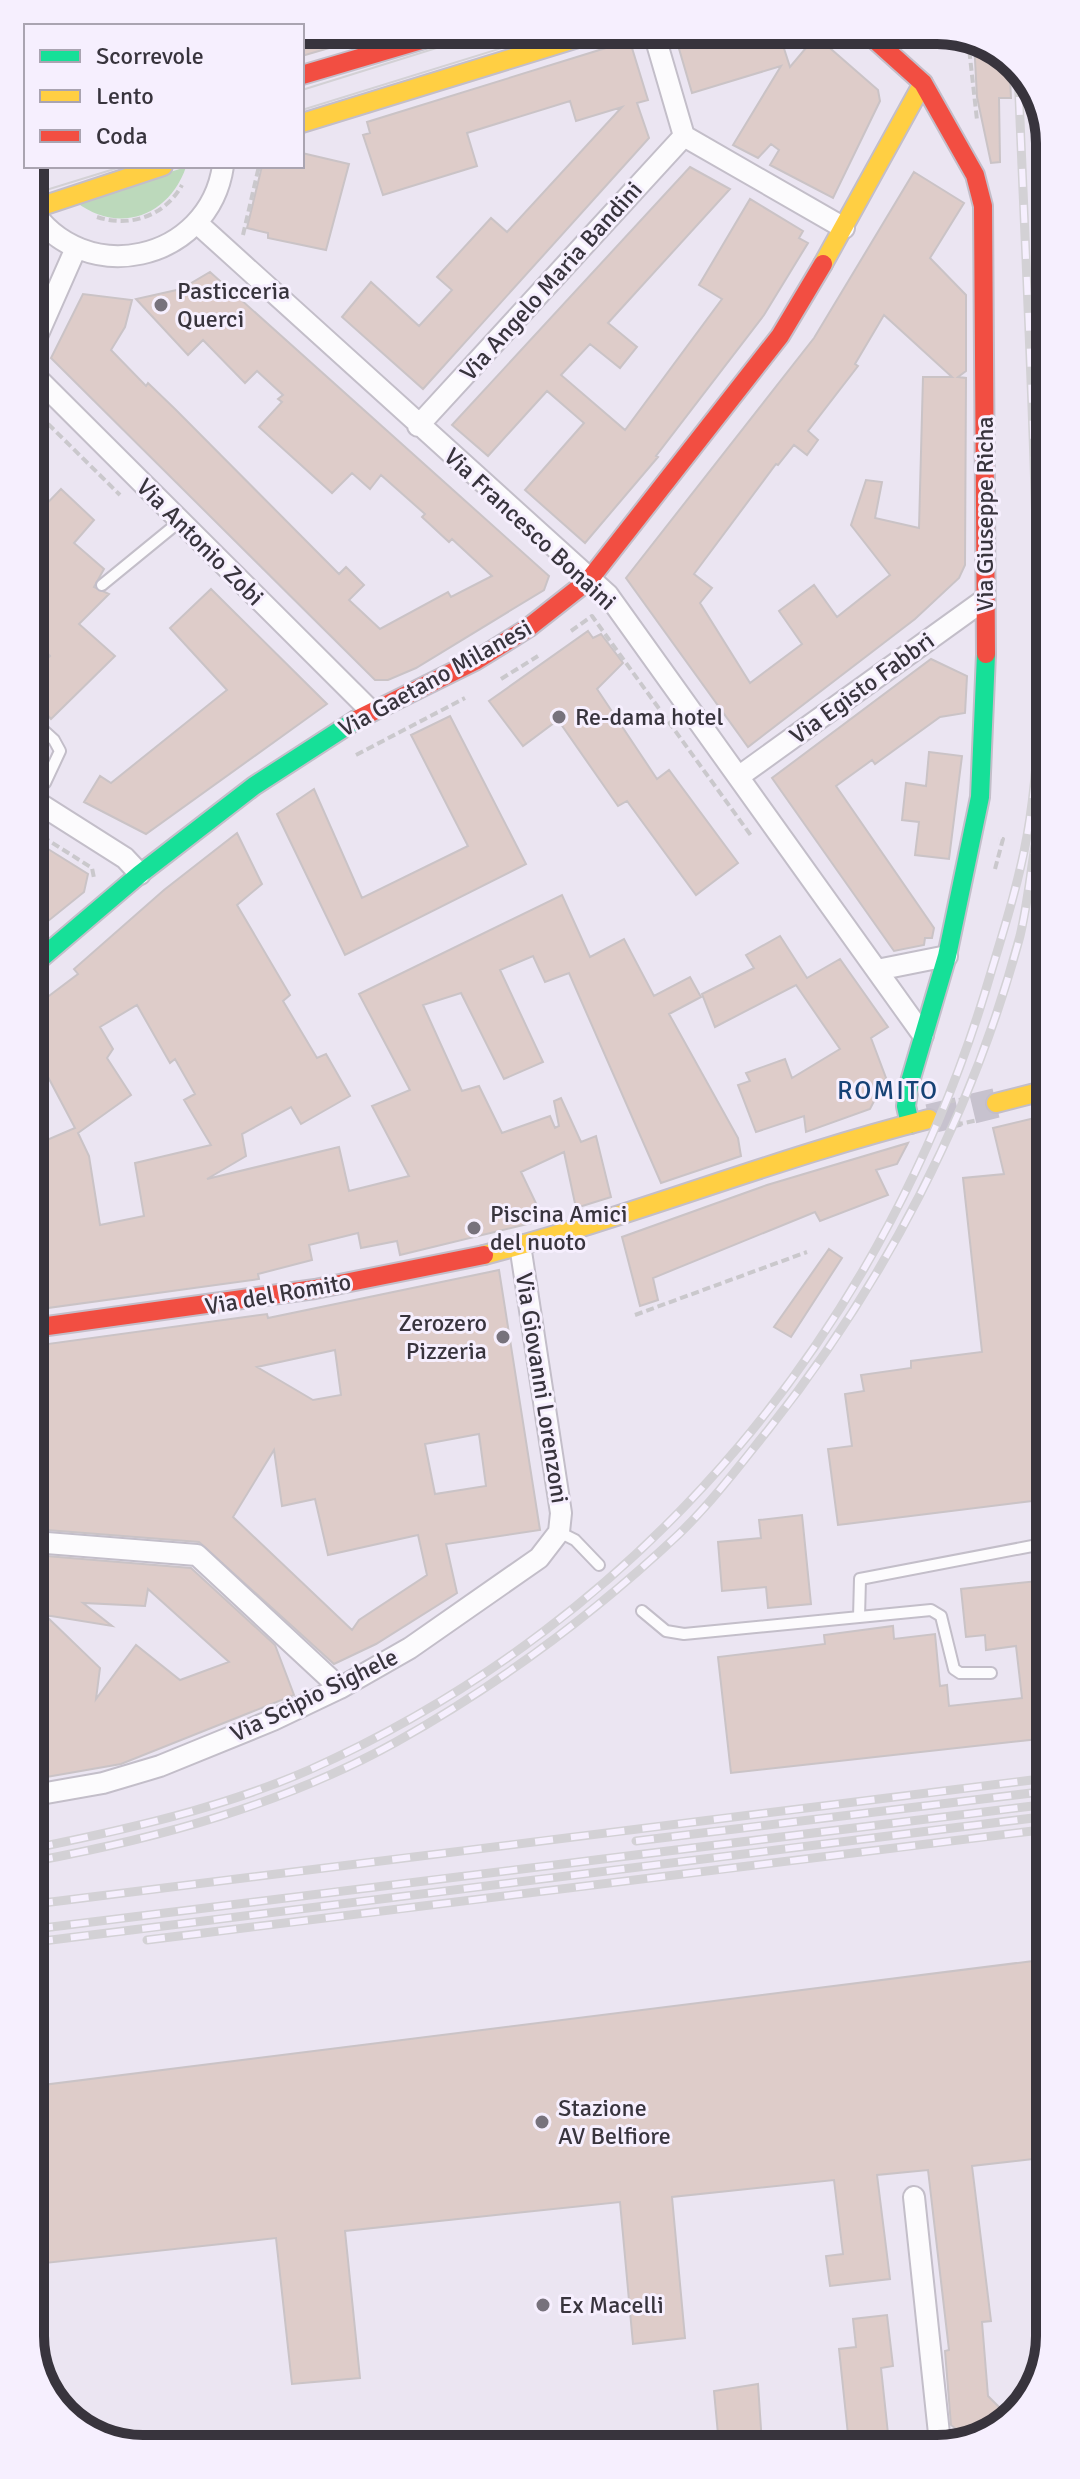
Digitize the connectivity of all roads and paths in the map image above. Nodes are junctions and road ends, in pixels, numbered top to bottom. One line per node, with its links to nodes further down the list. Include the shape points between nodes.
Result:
1 (407, 44): 7 (street)
2 (559, 44): 9 (street)
3 (657, 44): 10 (street)
4 (845, 44): 6 (path)
5 (880, 44): 8 (street, Via Giuseppe Richa)
6 (849, 47)
7 (304, 74)
8 (923, 83): 19 (street, Via Gaetano Milanesi); 28 (street, Via Giuseppe Richa, via 975,175 983,206)
9 (304, 122)
10 (684, 136): 19 (street); 24 (street, Via Angelo Maria Bandini)
11 (157, 168): 15 (street)
12 (222, 168): 17 (street, via 216,193)
13 (259, 168): 20 (path)
14 (186, 177): 16 (path, via 168,203 147,217 118,222)
15 (44, 205)
16 (87, 212)
17 (197, 223): 21 (street, via 171,244 144,255 113,257); 24 (street, Via Francesco Bonaini)
18 (44, 225): 21 (street)
19 (844, 228): 26 (street, Via Gaetano Milanesi, via 780,336)
20 (242, 236)
21 (76, 248): 22 (street)
22 (44, 321)
23 (44, 385): 25 (street, Via Antonio Zobi)
24 (418, 426): 26 (street, Via Francesco Bonaini)
25 (179, 522): 27 (lane); 33 (street, Via Antonio Zobi)
26 (589, 580): 33 (street, Via Gaetano Milanesi, via 475,661); 36 (street, Via Francesco Bonaini, via 608,595)
27 (102, 585)
28 (984, 600): 36 (street, Via Egisto Fabbri); 44 (street, Via Giuseppe Richa, via 980,797)
29 (569, 633): 40 (path, via 592,616)
30 (546, 650): 31 (path)
31 (497, 681)
32 (471, 695): 35 (path)
33 (371, 711): 41 (street, Via Gaetano Milanesi, via 254,786)
34 (44, 731): 37 (lane, via 60,751)
35 (354, 756)
36 (741, 775): 45 (street, Via Francesco Bonaini)
37 (44, 780)
38 (44, 796): 41 (street)
39 (44, 838): 42 (path, via 92,868)
40 (757, 844)
41 (140, 874): 43 (street, Via Gaetano Milanesi)
42 (95, 886)
43 (44, 956)
44 (947, 956): 45 (street); 46 (street, Via Giuseppe Richa)
45 (877, 970): 46 (street, Via Francesco Bonaini)
46 (923, 1035): 50 (street, Via Giuseppe Richa, via 909,1085)
47 (1036, 1092): 48 (street)
48 (986, 1100): 49 (path)
49 (932, 1111): 50 (street, Via del Romito)
50 (910, 1124): 51 (street, Via del Romito, via 858,1135 725,1183)
51 (520, 1245): 54 (street, Via del Romito, via 260,1299); 55 (street, Via Giovanni Lorenzoni, via 561,1513)
52 (807, 1252): 53 (path)
53 (635, 1315)
54 (44, 1327)
55 (559, 1532): 58 (lane, via 575,1540); 62 (street, Via Scipio Sighele, via 539,1558 480,1602)
56 (44, 1543): 62 (street, via 197,1555)
57 (1036, 1545): 60 (lane, via 860,1579)
58 (599, 1565)
59 (642, 1611): 60 (lane, via 666,1631 684,1634)
60 (859, 1617): 61 (lane, via 931,1610 941,1616 954,1669)
61 (991, 1673)
62 (340, 1688): 63 (street, Via Scipio Sighele, via 160,1766)
63 (44, 1793)
64 (914, 2197): 65 (street)
65 (939, 2435)

